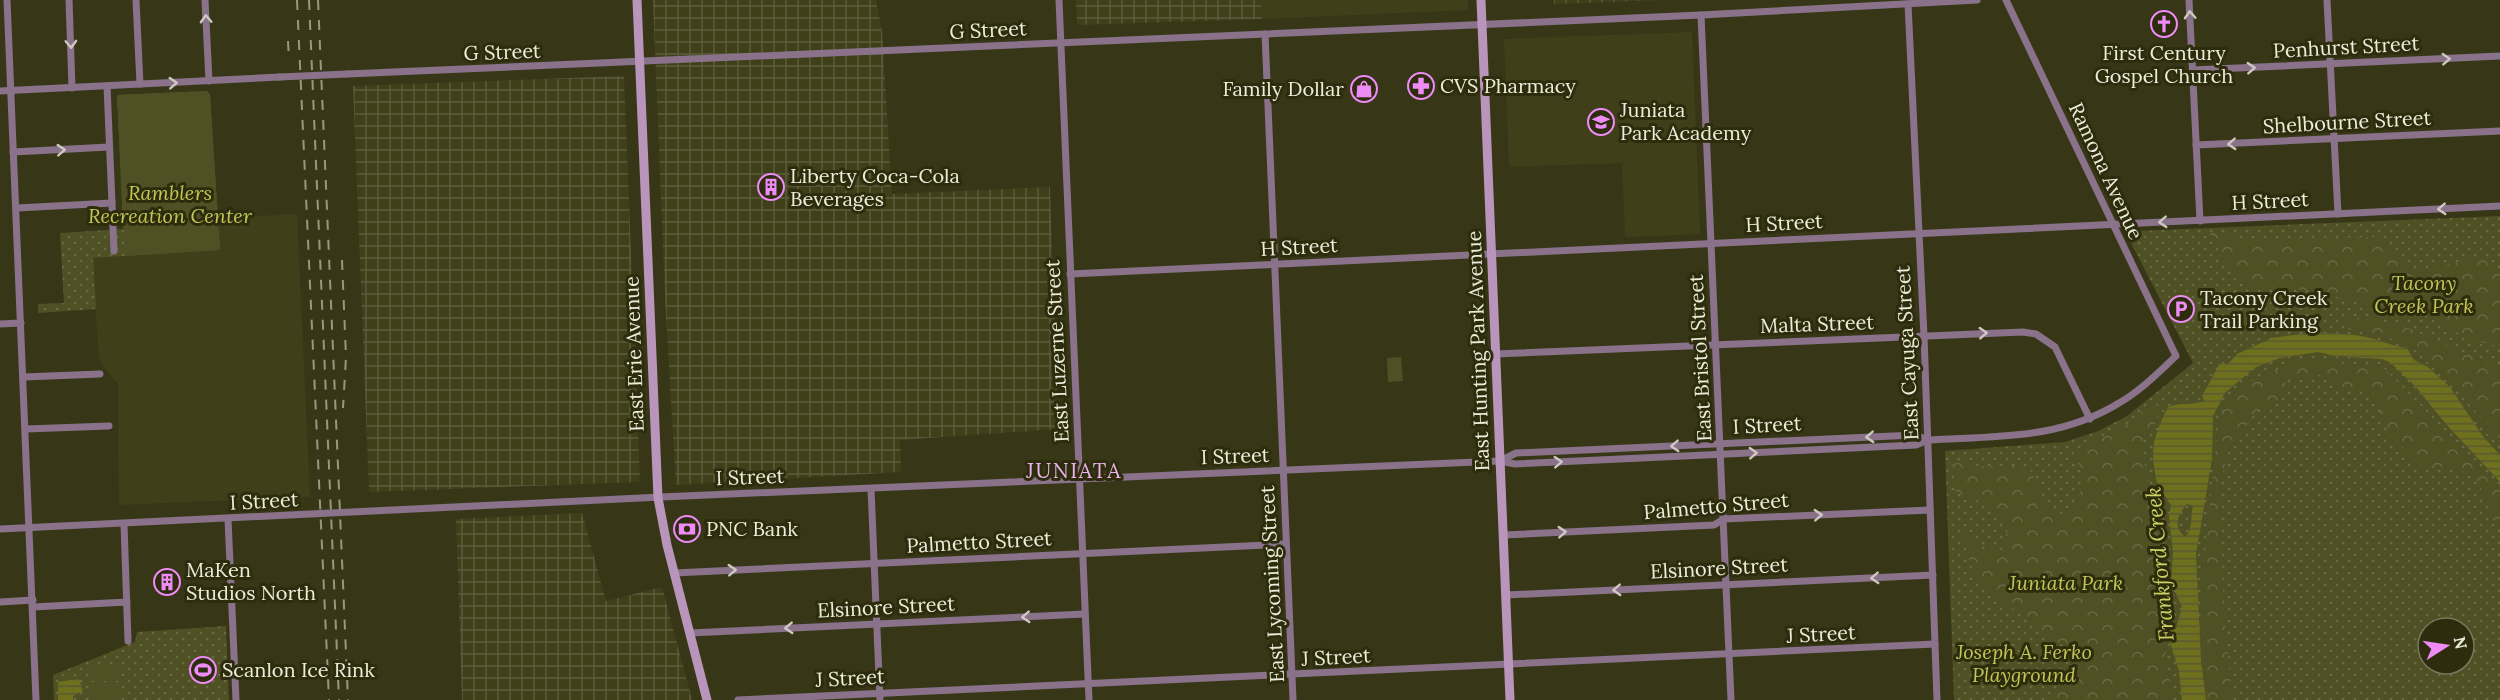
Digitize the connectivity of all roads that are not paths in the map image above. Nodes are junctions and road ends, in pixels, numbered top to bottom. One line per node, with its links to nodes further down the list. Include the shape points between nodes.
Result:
1 (7, 0): 14 (street)
2 (69, 0): 25 (street, one-way to 25)
3 (136, 0): 23 (street)
4 (206, 0): 22 (street, one-way to 4)
5 (637, 0): 19 (main road, East Erie Avenue)
6 (1059, 0): 17 (street, East Luzerne Street)
7 (1481, 0): 15 (main road, East Hunting Park Avenue)
8 (1977, 0): 12 (street, G Street)
9 (2006, 0): 38 (street, Ramona Avenue)
10 (2189, 0): 21 (street, one-way to 10)
11 (2327, 0): 20 (street)
12 (1908, 4): 13 (street, G Street); 39 (street, East Cayuga Street)
13 (1701, 15): 15 (street, G Street); 40 (street, East Bristol Street)
14 (4, 21): 27 (street)
15 (1482, 23): 16 (street, G Street); 42 (main road, East Hunting Park Avenue)
16 (1265, 34): 17 (street, G Street); 43 (street, East Lycoming Street)
17 (1061, 43): 19 (street, G Street); 44 (street, East Luzerne Street)
18 (2500, 56): 20 (street, Penhurst Street, one-way to 18)
19 (639, 62): 22 (street, G Street, bridge); 63 (main road, East Erie Avenue)
20 (2330, 64): 21 (street, Penhurst Street, one-way to 20); 29 (street)
21 (2193, 70): 30 (street)
22 (208, 81): 23 (street, G Street, one-way to 22)
23 (140, 84): 24 (street, G Street)
24 (107, 86): 25 (street, G Street); 31 (street)
25 (72, 88): 27 (street, G Street)
26 (0, 91): 27 (street, G Street)
27 (10, 91): 32 (street)
28 (2500, 131): 29 (street, Shelbourne Street)
29 (2334, 139): 30 (street, Shelbourne Street, one-way to 30); 36 (street)
30 (2196, 145): 37 (street)
31 (108, 147): 32 (street, one-way to 31); 33 (street)
32 (13, 152): 35 (street)
33 (112, 203): 35 (street); 41 (street)
34 (2500, 206): 36 (street, H Street, one-way to 36)
35 (17, 208): 45 (street)
36 (2338, 214): 37 (street, H Street)
37 (2200, 221): 38 (street, H Street, one-way to 38)
38 (2113, 225): 39 (street, H Street); 50 (street, Ramona Avenue)
39 (1918, 234): 40 (street, H Street); 47 (street, East Cayuga Street)
40 (1711, 243): 42 (street, H Street); 48 (street, East Bristol Street)
41 (114, 251)
42 (1492, 254): 43 (street, H Street); 49 (main road, East Hunting Park Avenue)
43 (1275, 264): 44 (street, H Street); 60 (street, East Lycoming Street)
44 (1070, 274): 61 (street, East Luzerne Street)
45 (21, 323): 46 (street); 52 (street)
46 (0, 324)
47 (1924, 336): 48 (street, Malta Street); 53 (street, Malta Street, one-way to 53, via 2036,334 2055,347); 56 (street, East Cayuga Street)
48 (1714, 345): 49 (street, Malta Street); 57 (street, East Bristol Street)
49 (1496, 354): 59 (main road, East Hunting Park Avenue)
50 (2176, 356): 53 (street, I Street, via 2120,403)
51 (100, 374): 52 (street)
52 (24, 377): 55 (street)
53 (2090, 418): 56 (street, I Street, via 2068,428 2034,435)
54 (109, 426): 55 (street)
55 (26, 429): 68 (street)
56 (1928, 440): 57 (street, I Street, one-way to 57, via 1916,435); 58 (street, I Street, one-way to 56, via 1916,445); 64 (street, East Cayuga Street)
57 (1720, 444): 58 (street, East Bristol Street); 59 (street, I Street, one-way to 59, via 1516,453)
58 (1721, 454): 59 (street, I Street, one-way to 58, via 1515,464); 66 (street, East Bristol Street)
59 (1500, 461): 60 (street, I Street); 70 (main road, East Hunting Park Avenue)
60 (1283, 471): 61 (street, I Street); 71 (street, East Lycoming Street)
61 (1079, 478): 62 (street, I Street); 72 (street, East Luzerne Street)
62 (871, 489): 63 (street, I Street); 73 (street)
63 (658, 498): 65 (street, I Street); 74 (main road, East Erie Avenue)
64 (1930, 510): 66 (street, Palmetto Street, one-way to 64); 75 (street, East Cayuga Street)
65 (228, 519): 67 (street, I Street); 92 (street)
66 (1724, 519): 70 (street, Palmetto Street, one-way to 66, via 1714,525); 76 (street, East Bristol Street)
67 (124, 524): 68 (street, I Street); 79 (street)
68 (29, 528): 69 (street, I Street); 80 (street)
69 (0, 529)
70 (1504, 535): 77 (main road, East Hunting Park Avenue)
71 (1286, 544): 72 (street, Palmetto Street); 88 (street, East Lycoming Street)
72 (1082, 553): 73 (street, Palmetto Street); 81 (street, East Luzerne Street)
73 (874, 564): 74 (street, Palmetto Street, one-way to 73); 82 (street)
74 (674, 573): 83 (main road, East Erie Avenue)
75 (1933, 575): 76 (street, Elsinore Street, one-way to 76); 85 (street, East Cayuga Street)
76 (1726, 584): 77 (street, Elsinore Street, one-way to 77); 86 (street, East Bristol Street)
77 (1506, 595): 87 (main road, East Hunting Park Avenue)
78 (0, 602): 80 (street)
79 (127, 602): 80 (street); 84 (street)
80 (33, 604): 91 (street)
81 (1084, 614): 82 (street, Elsinore Street, one-way to 82); 89 (street, East Luzerne Street)
82 (877, 624): 83 (street, Elsinore Street, one-way to 83); 90 (street)
83 (690, 633): 93 (main road, East Erie Avenue)
84 (128, 641)
85 (1935, 644): 86 (street, J Street); 99 (street, East Cayuga Street)
86 (1729, 655): 87 (street, J Street); 98 (street, East Bristol Street)
87 (1509, 665): 88 (street, J Street); 97 (main road, East Hunting Park Avenue)
88 (1292, 676): 89 (street, J Street); 96 (street, East Lycoming Street)
89 (1089, 684): 90 (street, J Street); 95 (street, East Luzerne Street)
90 (880, 696): 94 (street, J Street)
91 (36, 700)
92 (236, 700)
93 (707, 700)
94 (738, 700)
95 (1089, 700)
96 (1293, 700)
97 (1510, 700)
98 (1731, 700)
99 (1937, 700)

